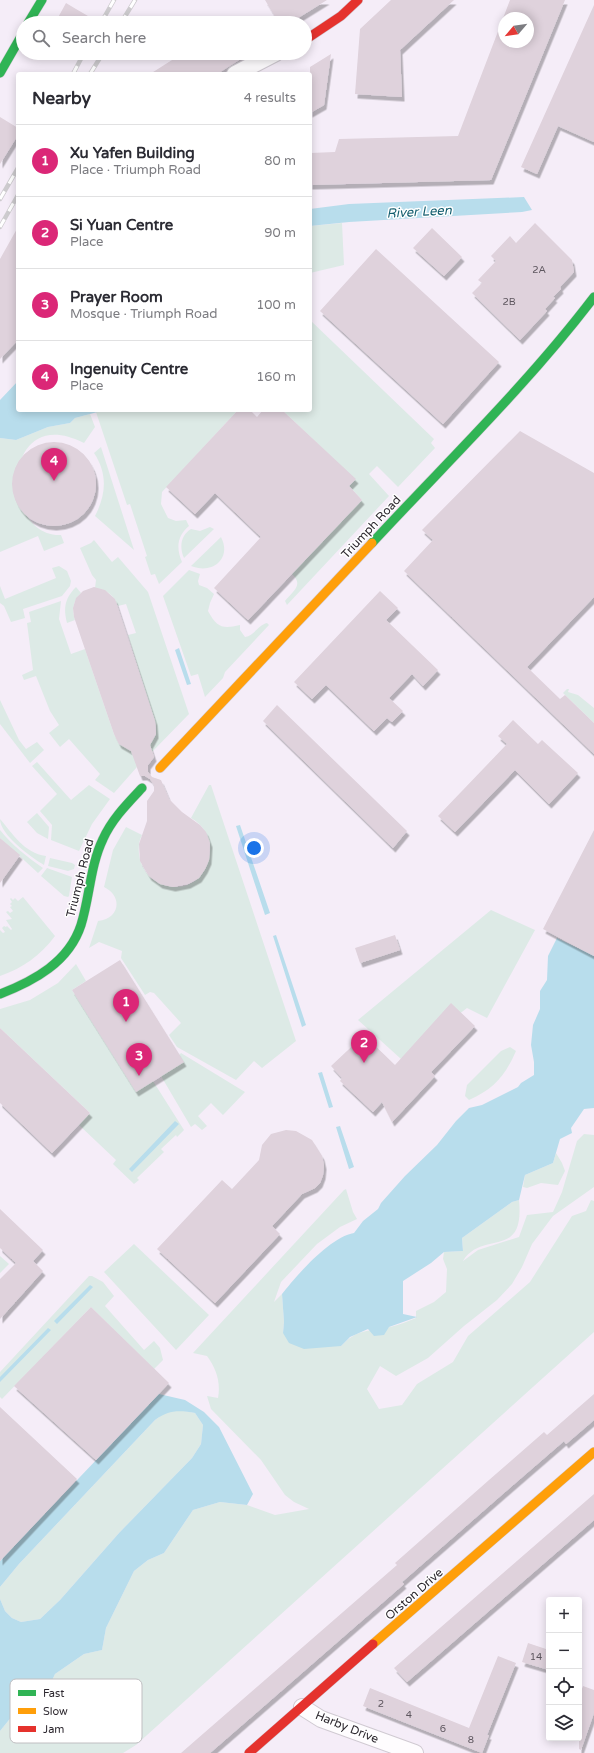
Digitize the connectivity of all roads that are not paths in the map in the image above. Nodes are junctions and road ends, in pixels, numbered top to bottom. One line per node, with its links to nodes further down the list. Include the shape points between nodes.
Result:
1 (42, 0): 3 (street)
2 (358, 0): 4 (street, via 341,16)
3 (32, 16)
4 (312, 35)
5 (16, 44): 7 (street)
6 (262, 60): 8 (street)
7 (0, 72)
8 (239, 72)
9 (594, 296): 10 (street, Triumph Road, via 543,361)
10 (160, 768)
11 (142, 788): 12 (street, Triumph Road, via 116,816 103,838 89,883 82,922 63,957 31,982)
12 (0, 994)
13 (594, 1452): 14 (street, Orston Drive)
14 (302, 1707): 15 (street, Orston Drive); 16 (street, Harby Drive, via 321,1719)
15 (249, 1753)
16 (415, 1753)

